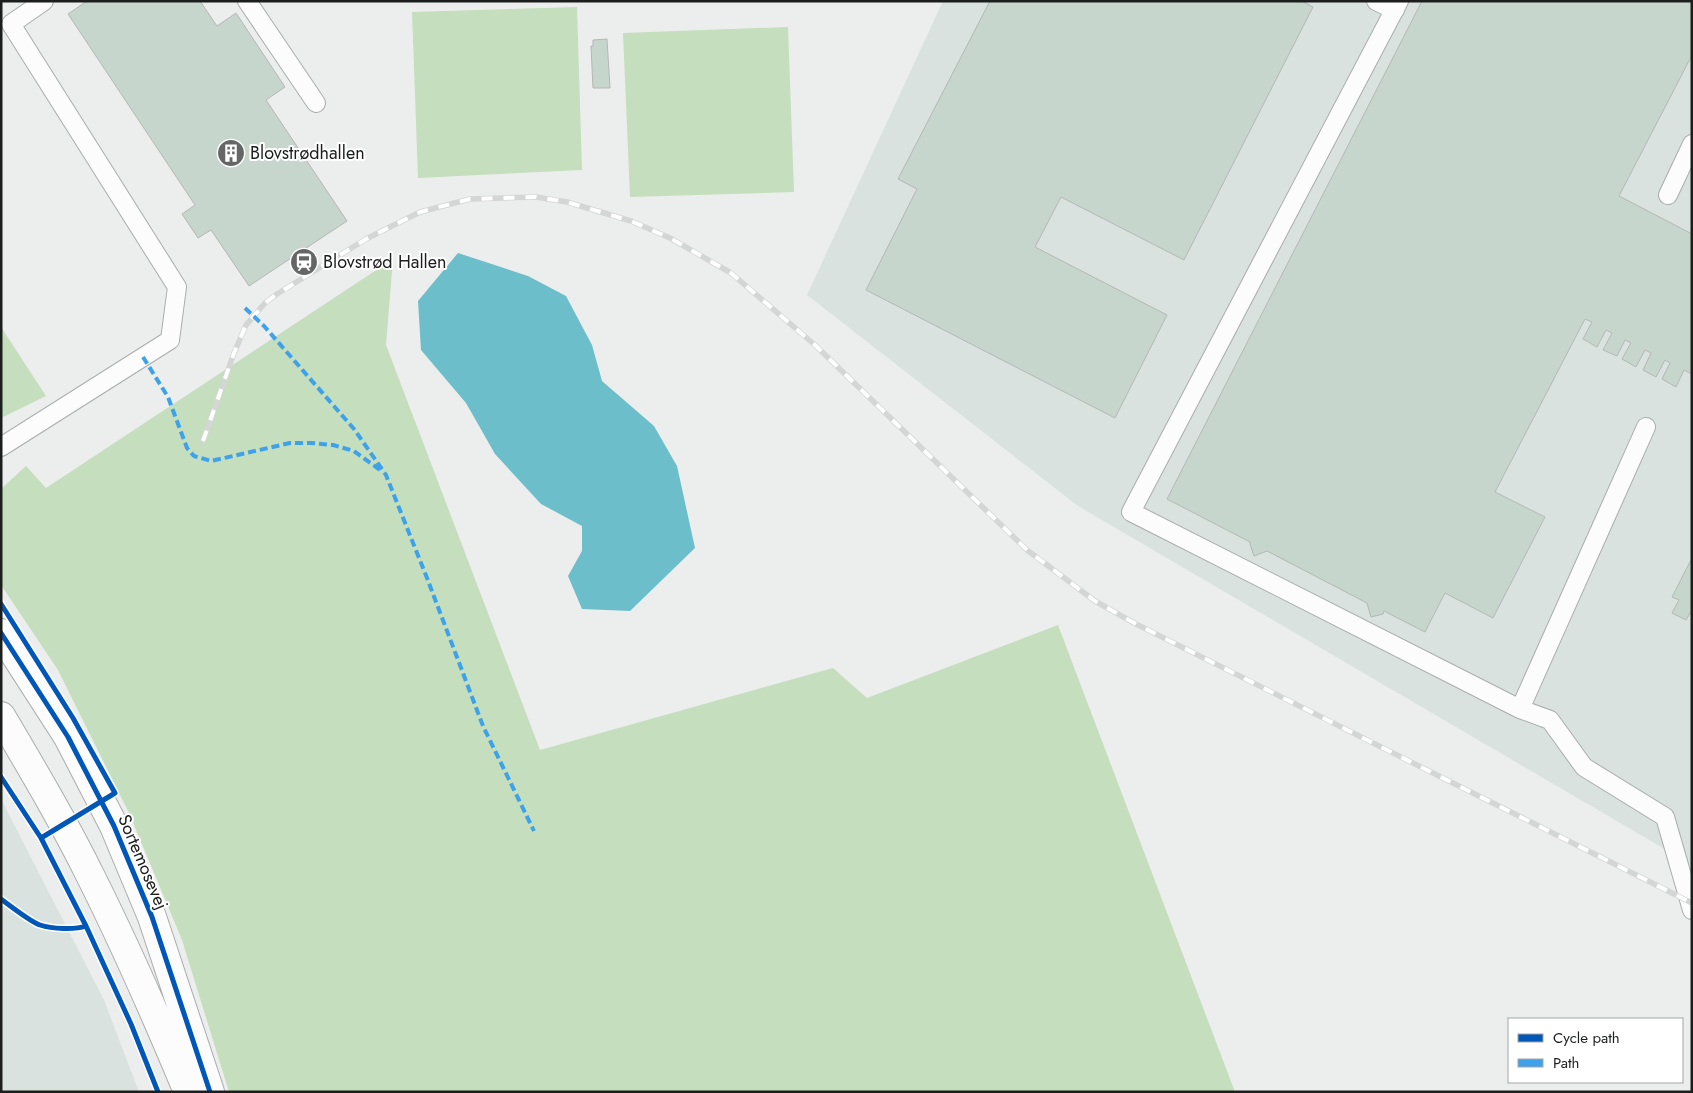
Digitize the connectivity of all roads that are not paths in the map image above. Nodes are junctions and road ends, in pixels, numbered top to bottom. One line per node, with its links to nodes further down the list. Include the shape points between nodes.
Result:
1 (44, 1): 9 (lane, via 11,24 177,287 170,340)
2 (247, 1): 5 (lane)
3 (1376, 1): 4 (lane)
4 (1397, 6): 11 (lane, via 1131,512)
5 (316, 103)
6 (1692, 144): 7 (lane)
7 (1668, 195)
8 (1646, 427): 11 (lane)
9 (1, 447)
10 (1, 633): 15 (street, Sortemosevej, via 68,737 114,826 152,916)
11 (1520, 709): 13 (lane, via 1550,720 1584,768 1665,817)
12 (1, 716): 14 (street, via 92,878 145,990)
13 (1692, 910)
14 (188, 1092)
15 (210, 1092)

